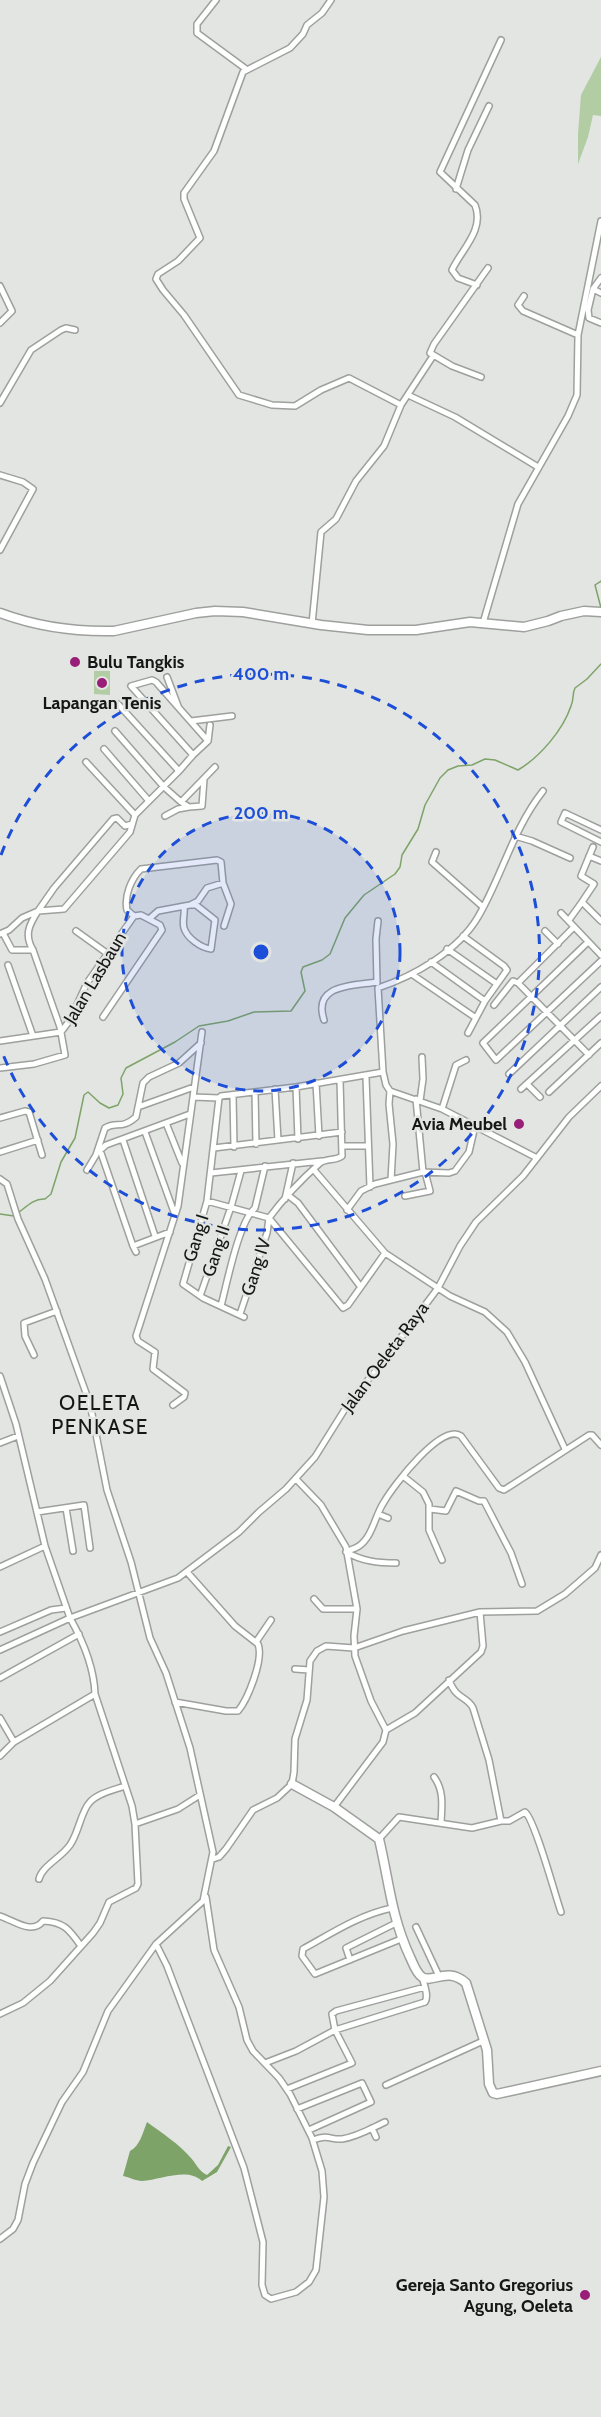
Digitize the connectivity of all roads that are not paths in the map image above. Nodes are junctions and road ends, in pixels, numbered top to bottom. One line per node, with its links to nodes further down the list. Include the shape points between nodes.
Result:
1 (216, 0): 4 (street, via 197,24 197,33)
2 (331, 0): 4 (street, via 290,48)
3 (501, 40): 6 (street, via 440,170)
4 (246, 69): 23 (street, via 214,151 184,193 200,240 156,279 239,395 272,405 295,406 350,378)
5 (489, 106): 6 (street, via 468,150)
6 (456, 189): 10 (street, via 475,205 477,219 475,232 452,270 458,278)
7 (601, 221): 18 (street)
8 (488, 268): 10 (street)
9 (601, 278): 12 (street)
10 (477, 285): 19 (street, via 434,344 430,353)
11 (0, 286): 15 (street, via 12,311)
12 (593, 290): 13 (street); 16 (street, via 589,318)
13 (601, 293)
14 (524, 296): 18 (street, via 519,305 523,311)
15 (0, 323)
16 (601, 323)
17 (75, 330): 22 (street, via 61,330 33,348)
18 (578, 335): 24 (street, via 577,395)
19 (433, 356): 20 (street); 21 (street)
20 (481, 377)
21 (408, 395): 23 (street); 24 (street, via 455,417)
22 (0, 403)
23 (401, 405): 30 (street, via 384,446 356,481 336,519 321,532)
24 (538, 467): 29 (street, via 512,521)
25 (0, 475): 26 (street, via 33,489)
26 (0, 550)
27 (597, 612): 29 (street, via 561,616 524,627)
28 (0, 613): 30 (street, via 42,626 82,631 114,631 215,611)
29 (483, 623): 30 (street, via 416,630)
30 (312, 624)
31 (167, 677): 33 (street)
32 (117, 704): 43 (street)
33 (178, 706): 35 (street); 40 (street, via 152,680 131,686)
34 (232, 716): 35 (street)
35 (191, 721): 38 (street)
36 (210, 724): 38 (street)
37 (115, 731): 45 (street)
38 (208, 741): 40 (street)
39 (104, 749): 47 (street)
40 (193, 755): 43 (street)
41 (86, 762): 50 (street)
42 (215, 766): 44 (street)
43 (178, 771): 45 (street)
44 (204, 778): 48 (street); 49 (street, via 202,806)
45 (164, 787): 47 (street); 48 (street)
46 (543, 791): 54 (street)
47 (149, 801): 50 (street)
48 (181, 802): 49 (street)
49 (189, 807): 51 (street)
50 (135, 816): 52 (street)
51 (165, 816)
52 (132, 824): 65 (street, via 130,832 64,909); 65 (street, via 113,819)
53 (601, 832): 55 (street); 55 (street, via 565,813 561,822)
54 (515, 836): 59 (street); 64 (street)
55 (599, 841)
56 (593, 848): 58 (street)
57 (436, 852): 64 (street, via 432,862)
58 (589, 856): 60 (street); 62 (street, via 581,876 594,884)
59 (570, 858)
60 (601, 861)
61 (223, 883): 63 (street, via 207,888); 67 (street, via 219,860 141,868 126,904); 72 (street, via 231,904)
62 (582, 902): 69 (street); 70 (street)
63 (187, 906): 63 (street, via 196,905 215,920 211,949 200,945 184,927); 68 (street, via 158,911)
64 (483, 907): 77 (street)
65 (38, 911): 76 (street); 81 (street, via 27,935)
66 (561, 913): 69 (street)
67 (134, 916): 68 (street, Jalan Lasbaun); 82 (street, Jalan Lasbaun)
68 (149, 919): 97 (street, via 162,930)
69 (569, 920): 73 (street)
70 (601, 920)
71 (378, 921): 90 (street)
72 (224, 926)
73 (574, 927): 78 (street); 79 (street)
74 (76, 931): 82 (street)
75 (545, 931): 79 (street)
76 (1, 934): 81 (street, via 12,950)
77 (463, 936): 80 (street); 89 (street, via 506,968)
78 (588, 942): 83 (street); 92 (street)
79 (558, 944): 88 (street)
80 (447, 949): 85 (street); 89 (street)
81 (33, 950): 101 (street)
82 (108, 954): 101 (street, Jalan Lasbaun, via 87,983)
83 (601, 955)
84 (601, 961): 95 (street)
85 (430, 962): 87 (street); 93 (street)
86 (8, 965): 104 (street)
87 (413, 975): 90 (street); 98 (street)
88 (518, 982): 92 (street); 94 (street, via 513,981)
89 (497, 984): 93 (street)
90 (378, 985): 99 (street, via 336,988 321,1006); 113 (street)
91 (601, 987): 100 (street)
92 (531, 997): 95 (street); 95 (street, via 483,1044 496,1060)
93 (486, 1001): 98 (street)
94 (494, 1005)
95 (546, 1012): 100 (street)
96 (601, 1016): 106 (street)
97 (103, 1017)
98 (476, 1018): 103 (street)
99 (324, 1020)
100 (561, 1026): 106 (street); 114 (street)
101 (61, 1032): 104 (street, Jalan Lasbaun); 112 (street, via 64,1056)
102 (202, 1032): 107 (street)
103 (468, 1033)
104 (33, 1036): 105 (street, Jalan Lasbaun)
105 (0, 1041)
106 (575, 1041): 109 (street); 118 (street)
107 (201, 1043): 120 (street); 132 (street, via 179,1063 145,1080)
108 (601, 1043): 109 (street)
109 (589, 1055): 126 (street)
110 (422, 1057): 131 (street, via 423,1079)
111 (466, 1060): 133 (street, via 456,1065)
112 (0, 1068)
113 (383, 1072): 115 (street); 124 (street)
114 (509, 1074)
115 (366, 1077): 116 (street); 147 (street)
116 (340, 1080): 117 (street); 139 (street)
117 (316, 1083): 121 (street); 140 (street)
118 (527, 1084): 123 (street); 129 (street)
119 (601, 1086): 153 (street, Jalan Oeleta Raya, via 569,1117)
120 (194, 1087): 128 (street); 132 (street)
121 (296, 1087): 122 (street); 141 (street)
122 (275, 1089): 125 (street); 144 (street)
123 (521, 1089)
124 (390, 1090): 131 (street); 164 (street)
125 (255, 1092): 127 (street); 145 (street)
126 (549, 1092)
127 (233, 1095): 130 (street); 148 (street)
128 (193, 1097): 130 (street); 134 (street)
129 (540, 1097)
130 (219, 1098): 149 (street, Gang I)
131 (418, 1100): 133 (street); 161 (street)
132 (138, 1107): 151 (street, via 136,1117 127,1124 111,1125 104,1130)
133 (442, 1108): 137 (street)
134 (190, 1114): 136 (street); 156 (street)
135 (0, 1118): 142 (street, via 29,1112)
136 (166, 1123): 138 (street); 156 (street)
137 (475, 1126): 153 (street); 161 (street, via 469,1152 457,1169 449,1173)
138 (145, 1132): 143 (street); 172 (street)
139 (342, 1132): 140 (street); 146 (street)
140 (319, 1136): 141 (street)
141 (298, 1139): 144 (street)
142 (38, 1140): 150 (street); 152 (street)
143 (123, 1140): 151 (street, via 106,1145); 175 (street)
144 (278, 1140): 145 (street)
145 (256, 1144): 148 (street)
146 (342, 1146): 147 (street); 154 (street, via 341,1157)
147 (368, 1146): 165 (street)
148 (234, 1147): 149 (street)
149 (214, 1148): 162 (street, Gang I)
150 (0, 1152)
151 (98, 1153): 158 (street); 176 (street)
152 (42, 1155)
153 (537, 1158): 180 (street, Jalan Oeleta Raya, via 476,1222)
154 (322, 1161): 155 (street); 159 (street)
155 (292, 1163): 157 (street); 166 (street)
156 (182, 1164): 172 (street)
157 (265, 1167): 160 (street); 171 (street, via 255,1208)
158 (87, 1170)
159 (314, 1170): 166 (street); 170 (street)
160 (241, 1171): 162 (street); 169 (street, Gang II)
161 (424, 1172): 164 (street); 167 (street, via 430,1191)
162 (211, 1173): 168 (street, Gang I)
163 (0, 1179): 183 (street, via 7,1184)
164 (392, 1180): 165 (street)
165 (370, 1187): 170 (street, via 361,1191)
166 (287, 1197): 173 (street); 179 (street, via 298,1203)
167 (405, 1197)
168 (207, 1201): 169 (street); 181 (street, Gang I, via 183,1286)
169 (231, 1207): 171 (street); 181 (street, Gang II)
170 (347, 1210): 178 (street)
171 (250, 1212): 173 (street); 182 (street)
172 (175, 1215): 174 (street)
173 (268, 1218): 179 (street, via 340,1307 348,1305); 182 (street, Gang IV, via 242,1316)
174 (170, 1232): 175 (street); 187 (street, via 136,1336 155,1352 153,1369 185,1393)
175 (155, 1236): 176 (street)
176 (133, 1246): 177 (street)
177 (136, 1252)
178 (384, 1253): 179 (street); 180 (street)
179 (360, 1286)
180 (438, 1288): 191 (street, via 485,1312 507,1332); 193 (street, Jalan Oeleta Raya, via 350,1401 321,1449)
181 (200, 1296): 182 (street)
182 (221, 1306)
183 (57, 1311): 184 (street, via 24,1323); 209 (street, via 90,1404 107,1490)
184 (34, 1355)
185 (0, 1376): 186 (street)
186 (2, 1389): 188 (street)
187 (173, 1404)
188 (18, 1436): 189 (street); 196 (street)
189 (0, 1443)
190 (601, 1445): 191 (street, via 591,1435)
191 (565, 1449): 192 (street, via 504,1490 460,1436 451,1433 433,1444)
192 (403, 1476): 195 (street, via 423,1492); 197 (street)
193 (296, 1479): 202 (street, via 321,1505); 207 (street, Jalan Oeleta Raya, via 239,1533)
194 (66, 1508): 196 (street); 200 (street, via 84,1505); 201 (street)
195 (430, 1509): 204 (street, via 429,1530); 208 (street, via 446,1511 456,1491 484,1501)
196 (37, 1512): 199 (street)
197 (378, 1514): 198 (street); 202 (street, via 359,1546)
198 (388, 1518)
199 (45, 1546): 206 (street); 211 (street)
200 (90, 1548)
201 (73, 1551)
202 (346, 1552): 205 (street, via 358,1559); 212 (street)
203 (601, 1555): 213 (street, via 595,1568 543,1609)
204 (442, 1560)
205 (396, 1563)
206 (0, 1567)
207 (188, 1572): 209 (street, Jalan Oeleta Raya); 218 (street, via 235,1626)
208 (522, 1584)
209 (138, 1592): 214 (street, Jalan Oeleta Raya); 226 (street, via 150,1638)
210 (314, 1599): 212 (street, via 323,1609)
211 (66, 1608): 214 (street); 216 (street, via 51,1610)
212 (357, 1610): 219 (street)
213 (480, 1612): 219 (street); 224 (street, via 483,1649)
214 (70, 1618): 217 (street); 220 (street, Jalan Oeleta Raya)
215 (271, 1620): 218 (street)
216 (0, 1632)
217 (79, 1634): 223 (street); 225 (street, via 92,1671)
218 (256, 1641): 226 (street, via 261,1651 259,1662 238,1711)
219 (354, 1648): 222 (street, via 321,1648 311,1658); 228 (street, via 364,1684)
220 (0, 1650)
221 (295, 1669): 222 (street)
222 (309, 1670): 232 (street, via 307,1700 294,1745)
223 (0, 1678)
224 (449, 1680): 228 (street, via 415,1713); 236 (street, via 457,1696 473,1708 489,1760)
225 (95, 1694): 229 (street); 233 (street)
226 (175, 1702): 234 (street)
227 (0, 1718): 229 (street)
228 (386, 1730): 235 (street, via 383,1742)
229 (14, 1742): 230 (street)
230 (0, 1756)
231 (434, 1777): 237 (street, via 442,1796)
232 (292, 1784): 235 (street); 240 (street, via 277,1798 253,1810 231,1843)
233 (124, 1786): 238 (street); 241 (street, via 88,1803 71,1843 60,1857 41,1870)
234 (200, 1795): 238 (street, via 178,1809); 240 (street)
235 (334, 1807): 239 (street)
236 (501, 1821): 237 (street, via 472,1828); 244 (street, via 528,1814)
237 (441, 1822): 239 (street, via 399,1818)
238 (135, 1824): 250 (street, via 138,1886 108,1902 100,1923)
239 (379, 1839): 243 (street)
240 (213, 1859): 242 (street)
241 (39, 1879)
242 (206, 1896): 249 (street, via 196,1910); 258 (street, via 217,1957 239,2007 247,2040)
243 (392, 1908): 246 (street); 251 (street, via 371,1912 302,1951 315,1974)
244 (561, 1912)
245 (0, 1916): 250 (street, via 32,1929 43,1921 59,1923)
246 (396, 1923): 248 (street); 251 (street, via 346,1948)
247 (416, 1927): 252 (street)
248 (401, 1939): 251 (street); 253 (street)
249 (156, 1944): 267 (street, via 244,2168 262,2236 262,2285 271,2300 305,2286 318,2265 324,2197); 268 (street, via 108,2011 83,2072 62,2102 33,2163 15,2227)
250 (81, 1946): 255 (street, via 43,1988)
251 (350, 1960)
252 (439, 1976): 253 (street); 257 (street, via 454,1975 466,1983)
253 (422, 1977): 254 (street)
254 (425, 1987): 256 (street, via 425,2002); 256 (street, via 336,2011 332,2014)
255 (0, 2014)
256 (335, 2030): 258 (street); 261 (street, via 352,2063)
257 (483, 2041): 259 (street, via 488,2055 489,2087 495,2094); 260 (street)
258 (265, 2063): 261 (street)
259 (601, 2072)
260 (386, 2085)
261 (287, 2089): 262 (street)
262 (297, 2109): 265 (street); 265 (street, via 362,2083 371,2102)
263 (385, 2122): 264 (street)
264 (372, 2128): 266 (street); 267 (street, via 346,2138 326,2135)
265 (309, 2130): 267 (street)
266 (376, 2137)
267 (313, 2140)
268 (0, 2239)

